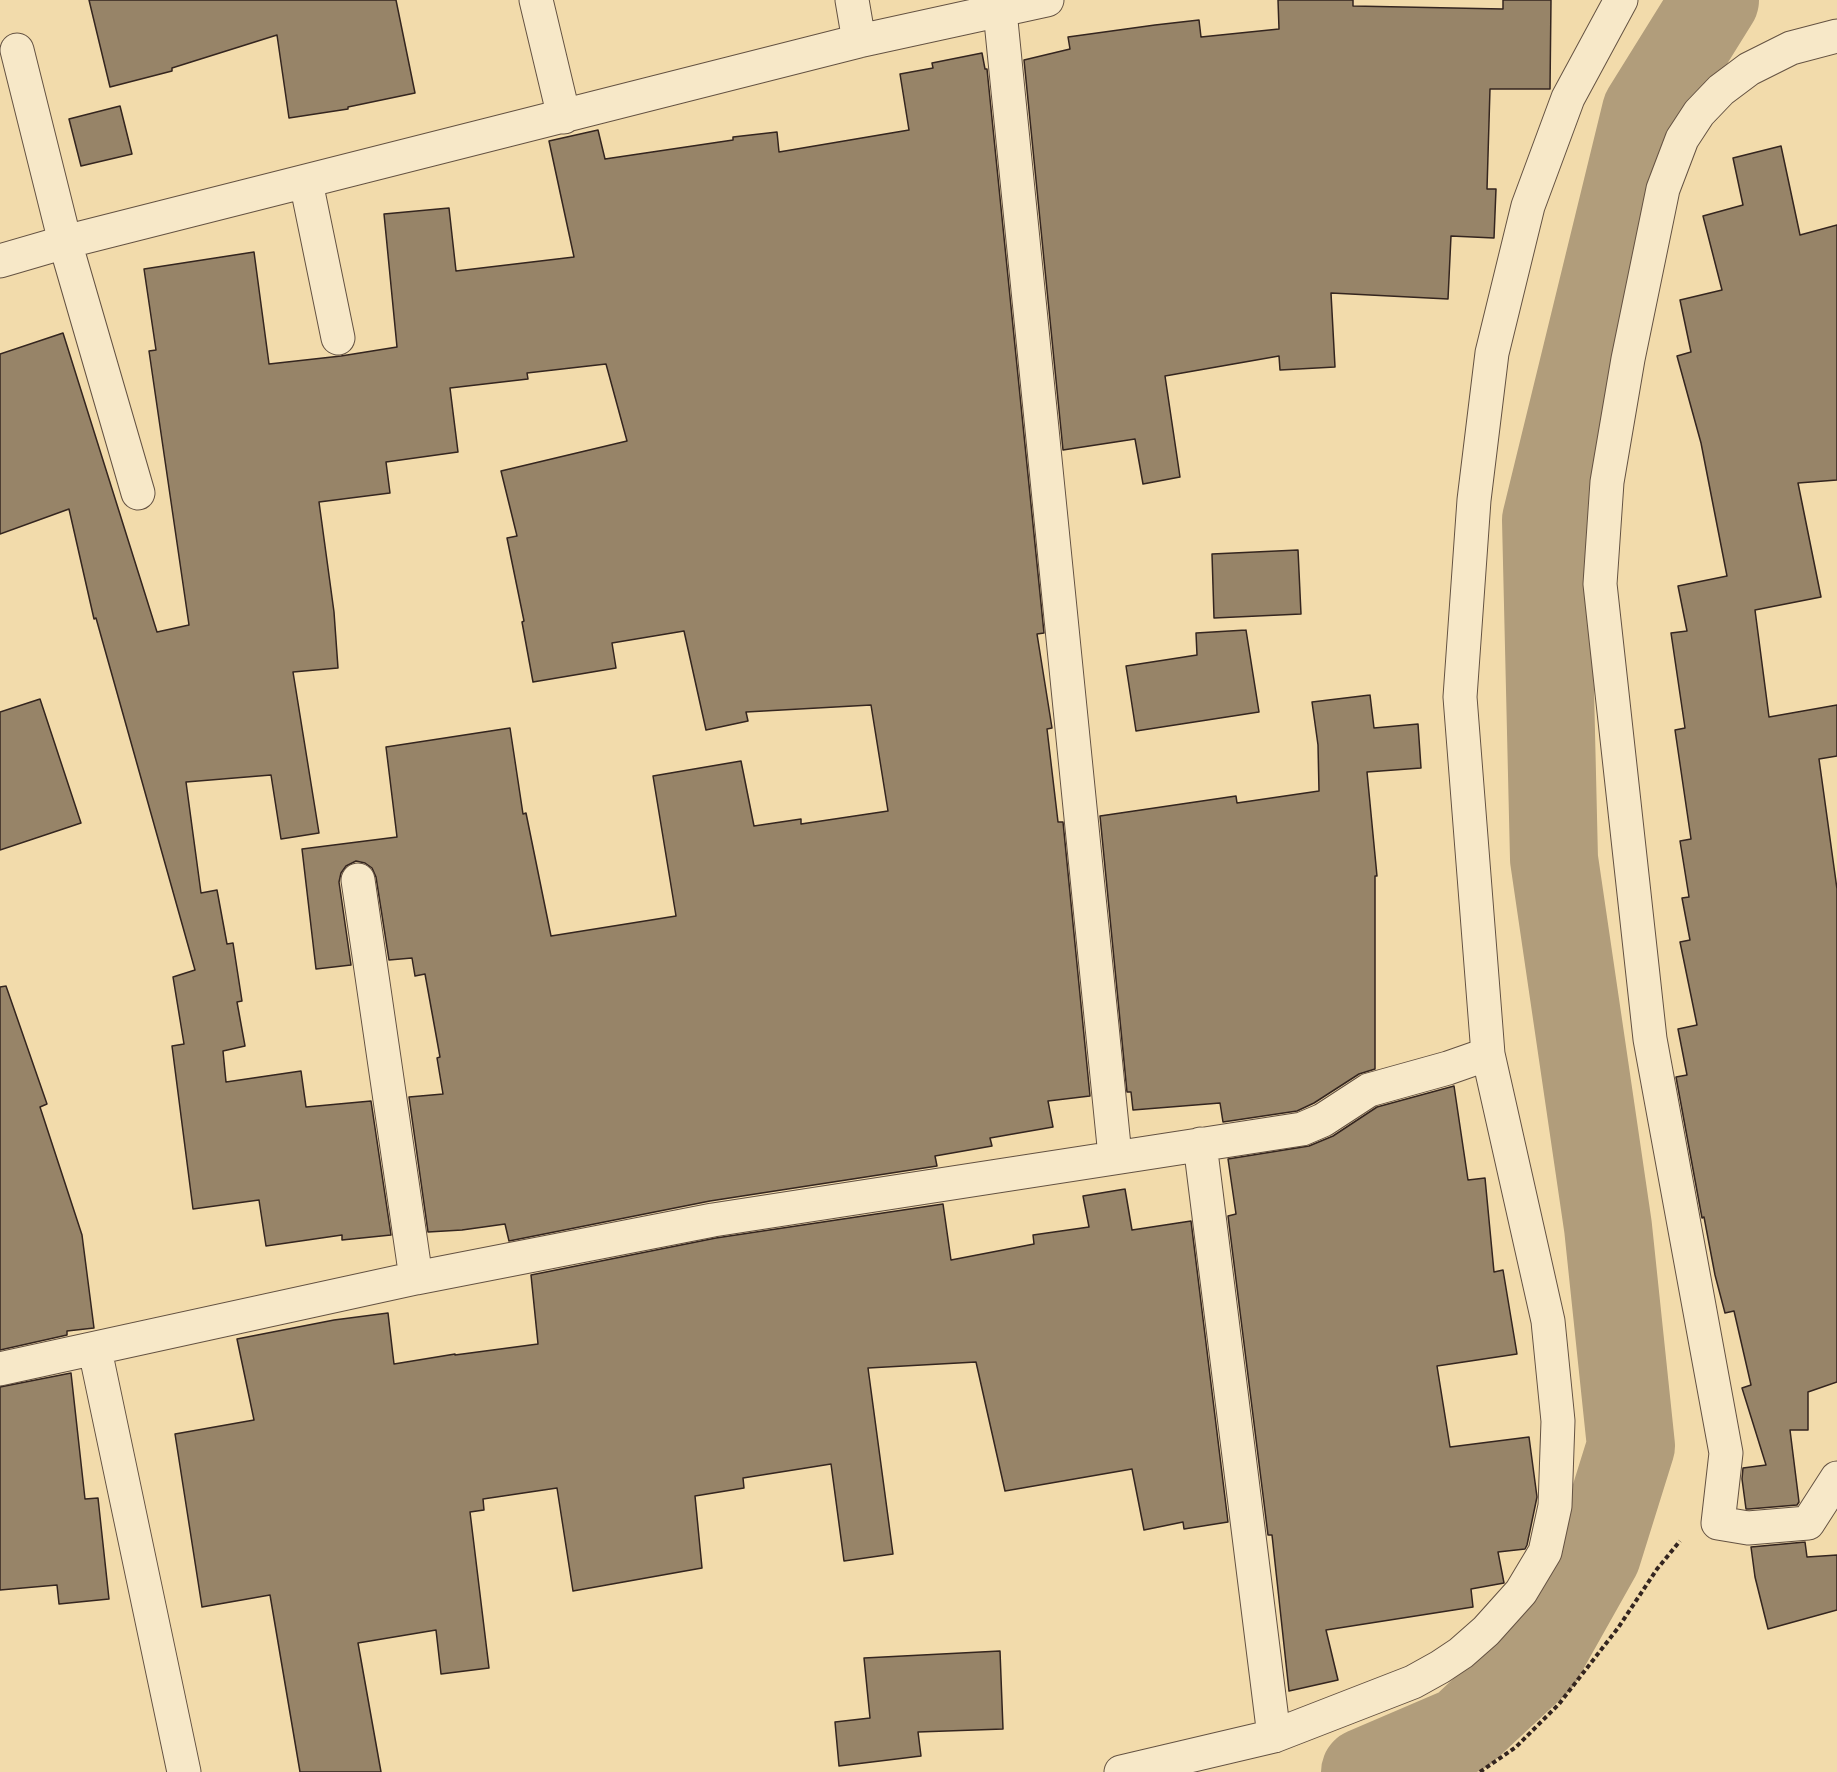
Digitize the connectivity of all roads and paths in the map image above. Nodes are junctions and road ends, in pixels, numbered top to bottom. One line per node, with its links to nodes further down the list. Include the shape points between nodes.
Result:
1 (536, 0): 9 (street)
2 (852, 0): 7 (street)
3 (1047, 0): 5 (street)
4 (1621, 0): 16 (street, via 1568,98 1528,206 1492,353 1475,488 1460,697)
5 (1000, 11): 7 (street); 18 (street)
6 (1837, 36): 23 (street, via 1791,48 1749,69 1721,90 1682,139 1663,189 1607,482 1599,584 1650,1039 1726,1453)
7 (859, 41): 9 (street)
8 (17, 50): 11 (street)
9 (564, 117): 10 (street)
10 (306, 182): 11 (street); 13 (street)
11 (65, 242): 12 (street); 14 (street)
12 (0, 261)
13 (338, 338)
14 (138, 493)
15 (358, 880): 19 (street)
16 (1488, 1054): 17 (street, via 1369,1090 1302,1129); 24 (street, via 1548,1320 1558,1421 1555,1506 1545,1552 1521,1592 1486,1631 1454,1658 1413,1682)
17 (1200, 1144): 18 (street); 24 (street)
18 (1115, 1156): 19 (street, via 713,1220)
19 (416, 1278): 20 (street)
20 (95, 1350): 21 (street); 25 (street)
21 (0, 1370)
22 (1837, 1478): 23 (street, via 1808,1524 1748,1528)
23 (1718, 1523): 27 (path, via 1684,1536 1559,1704 1516,1747)
24 (1274, 1736): 26 (street)
25 (183, 1772)
26 (1121, 1772)
27 (1480, 1772)

